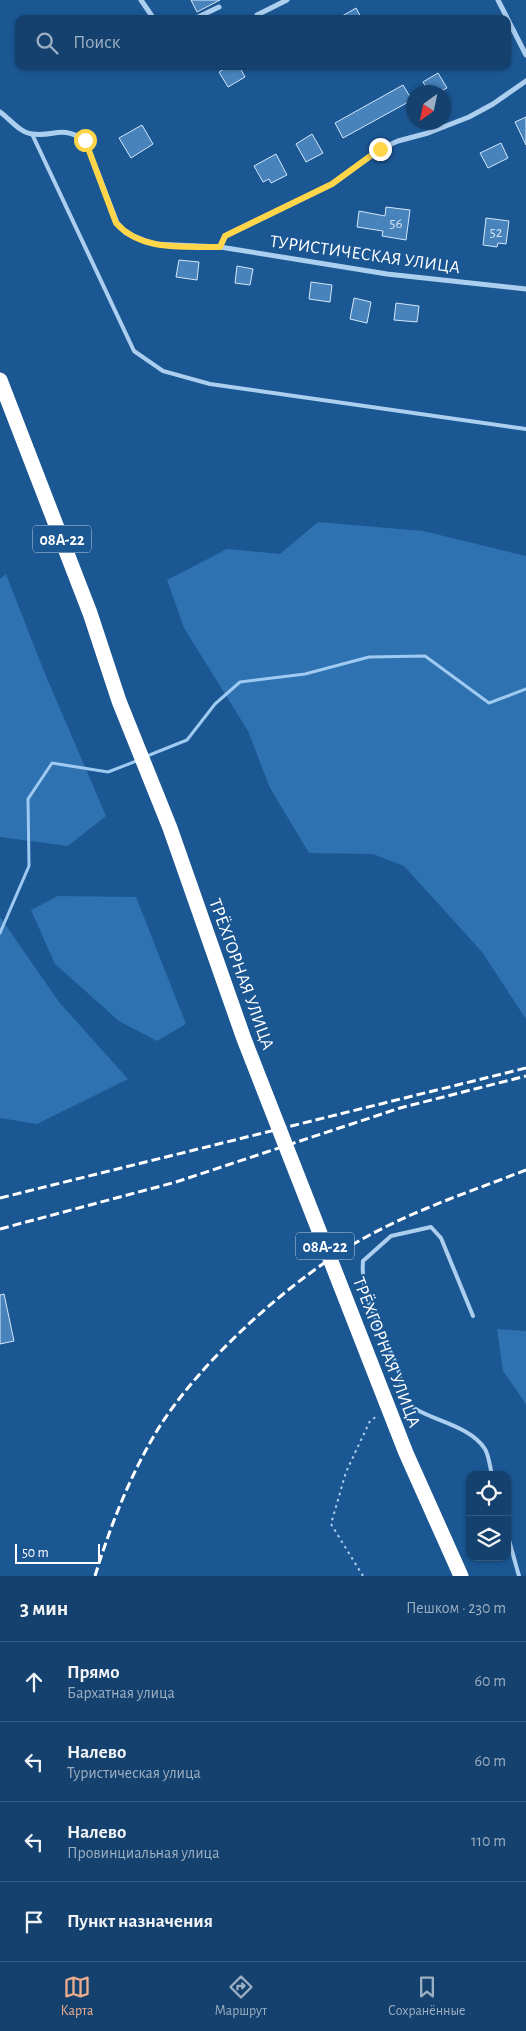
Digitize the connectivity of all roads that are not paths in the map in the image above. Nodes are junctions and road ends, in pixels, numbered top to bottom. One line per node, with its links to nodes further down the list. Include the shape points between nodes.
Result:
1 (141, 0): 5 (street)
2 (287, 0): 7 (street)
3 (498, 0): 8 (street)
4 (219, 7): 6 (street)
5 (151, 15)
6 (202, 15)
7 (257, 15)
8 (506, 15)
9 (511, 26): 10 (street)
10 (526, 55)
11 (526, 81): 14 (street, via 469,117 380,149 332,184 225,236)
12 (0, 112): 13 (street)
13 (32, 134): 14 (street, ТУРИСТИЧЕСКАЯ УЛИЦА, via 64,130 85,140 116,223 126,233 153,244); 17 (lane, via 134,352 163,371 210,384)
14 (220, 247): 15 (street, ТУРИСТИЧЕСКАЯ УЛИЦА, via 387,274)
15 (526, 289)
16 (0, 380): 21 (highway, ТРЁХГОРНАЯ УЛИЦА / 08А-22, via 90,613 119,701 170,828 244,1039 406,1453)
17 (526, 429)
18 (474, 1316): 19 (lane, via 441,1238 431,1227 391,1236 363,1261 362,1280 370,1308 398,1371 405,1399 420,1412 450,1422 475,1438 486,1450)
19 (491, 1471)
20 (511, 1547): 22 (lane)
21 (462, 1576)
22 (519, 1576)

